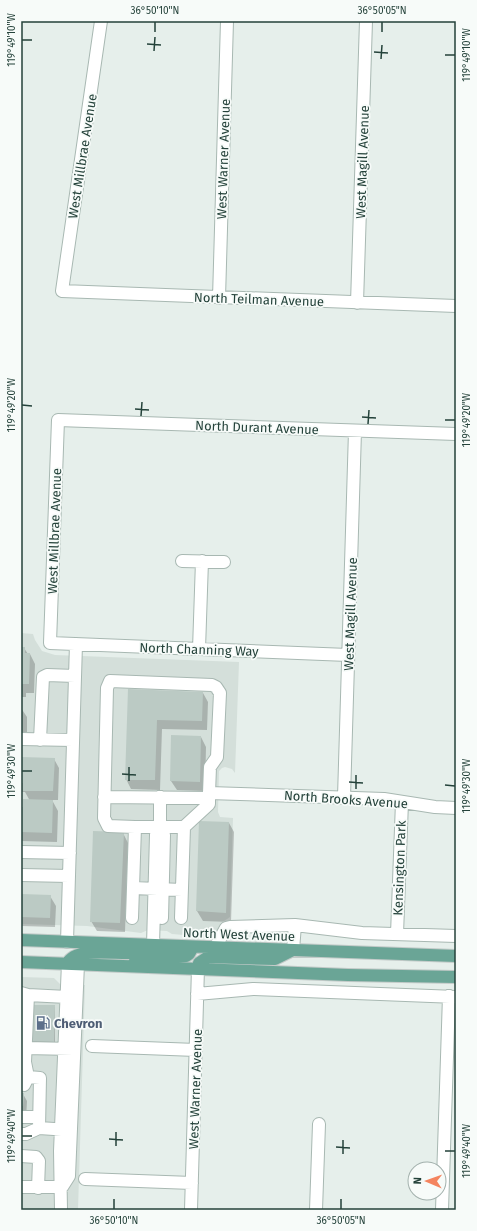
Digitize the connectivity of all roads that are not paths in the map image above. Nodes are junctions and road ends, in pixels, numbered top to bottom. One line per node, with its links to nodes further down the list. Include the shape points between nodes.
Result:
1 (101, 21): 4 (street, West Millbrae Avenue)
2 (227, 21): 5 (street, West Warner Avenue)
3 (366, 21): 6 (street, West Magill Avenue)
4 (62, 290): 5 (street, North Teilman Avenue)
5 (219, 298): 6 (street, North Teilman Avenue)
6 (357, 303): 7 (street, North Teilman Avenue)
7 (456, 306)
8 (58, 420): 9 (street, North Durant Avenue); 14 (street, West Millbrae Avenue)
9 (355, 431): 10 (street, North Durant Avenue); 17 (street, West Magill Avenue)
10 (456, 434)
11 (182, 561): 12 (street)
12 (202, 561): 13 (street); 16 (street)
13 (224, 562)
14 (50, 643): 15 (street, North Channing Way)
15 (76, 644): 16 (street, North Channing Way); 18 (street)
16 (200, 649): 17 (street, North Channing Way)
17 (348, 655): 25 (street, West Magill Avenue)
18 (75, 676): 20 (street, via 43,678); 21 (street)
19 (21, 739): 20 (street)
20 (40, 740): 21 (street)
21 (73, 740): 32 (street)
22 (209, 795): 23 (street, via 210,767 217,757 220,693 216,687 110,681 107,688); 24 (street, North Brooks Avenue); 25 (street, North Brooks Avenue, via 235,793); 30 (street, via 209,804)
23 (104, 797): 24 (street, North Brooks Avenue); 28 (street, via 104,818 108,826)
24 (160, 797): 29 (street)
25 (344, 797): 26 (street, North Brooks Avenue)
26 (402, 802): 27 (street, North Brooks Avenue); 41 (street, Kensington Park)
27 (456, 808)
28 (134, 827): 29 (street); 35 (street)
29 (160, 827): 30 (street); 36 (street, via 156,835)
30 (184, 827): 37 (street)
31 (21, 852): 32 (street)
32 (70, 853): 34 (street)
33 (21, 875): 34 (street)
34 (69, 876): 44 (street)
35 (133, 888): 36 (street); 38 (street)
36 (159, 889): 37 (street); 45 (street)
37 (182, 890): 39 (street)
38 (132, 918)
39 (181, 918)
40 (295, 925): 41 (street, via 362,933); 46 (street, via 226,928); 48 (street)
41 (397, 934): 42 (street)
42 (456, 936)
43 (21, 940): 44 (main road, North West Avenue)
44 (67, 942): 45 (main road, North West Avenue)
45 (157, 945): 47 (main road, North West Avenue); 51 (main road, via 132,953 97,952 78,955 71,958)
46 (216, 946): 47 (main road, North West Avenue); 48 (main road, North West Avenue)
47 (193, 947): 52 (main road, via 186,956 153,956)
48 (293, 950): 49 (main road, North West Avenue); 53 (main road, via 275,959 208,957 199,963)
49 (456, 956)
50 (21, 962): 51 (main road)
51 (73, 963): 52 (main road); 58 (street); 61 (street)
52 (125, 965): 53 (main road)
53 (198, 968): 54 (main road); 56 (street, West Warner Avenue)
54 (456, 977)
55 (24, 994): 58 (street); 60 (street)
56 (197, 994): 57 (street, via 253,989); 62 (street, West Warner Avenue)
57 (452, 996): 79 (street)
58 (66, 997): 61 (street)
59 (92, 1046): 62 (street)
60 (26, 1048): 61 (street); 63 (street)
61 (69, 1049): 68 (street)
62 (196, 1050): 72 (street, West Warner Avenue)
63 (23, 1063): 64 (street)
64 (23, 1081): 66 (street, via 40,1078)
65 (21, 1117): 66 (street)
66 (39, 1123): 68 (street); 69 (street, via 26,1134)
67 (319, 1124): 78 (street)
68 (67, 1130): 74 (street, via 69,1176)
69 (21, 1134)
70 (21, 1156): 75 (street, via 36,1157 39,1161)
71 (84, 1179): 72 (street)
72 (192, 1183): 77 (street, West Warner Avenue)
73 (21, 1187): 75 (street)
74 (62, 1187): 75 (street); 76 (street)
75 (38, 1188)
76 (61, 1210)
77 (191, 1210)
78 (316, 1210)
79 (442, 1210)

